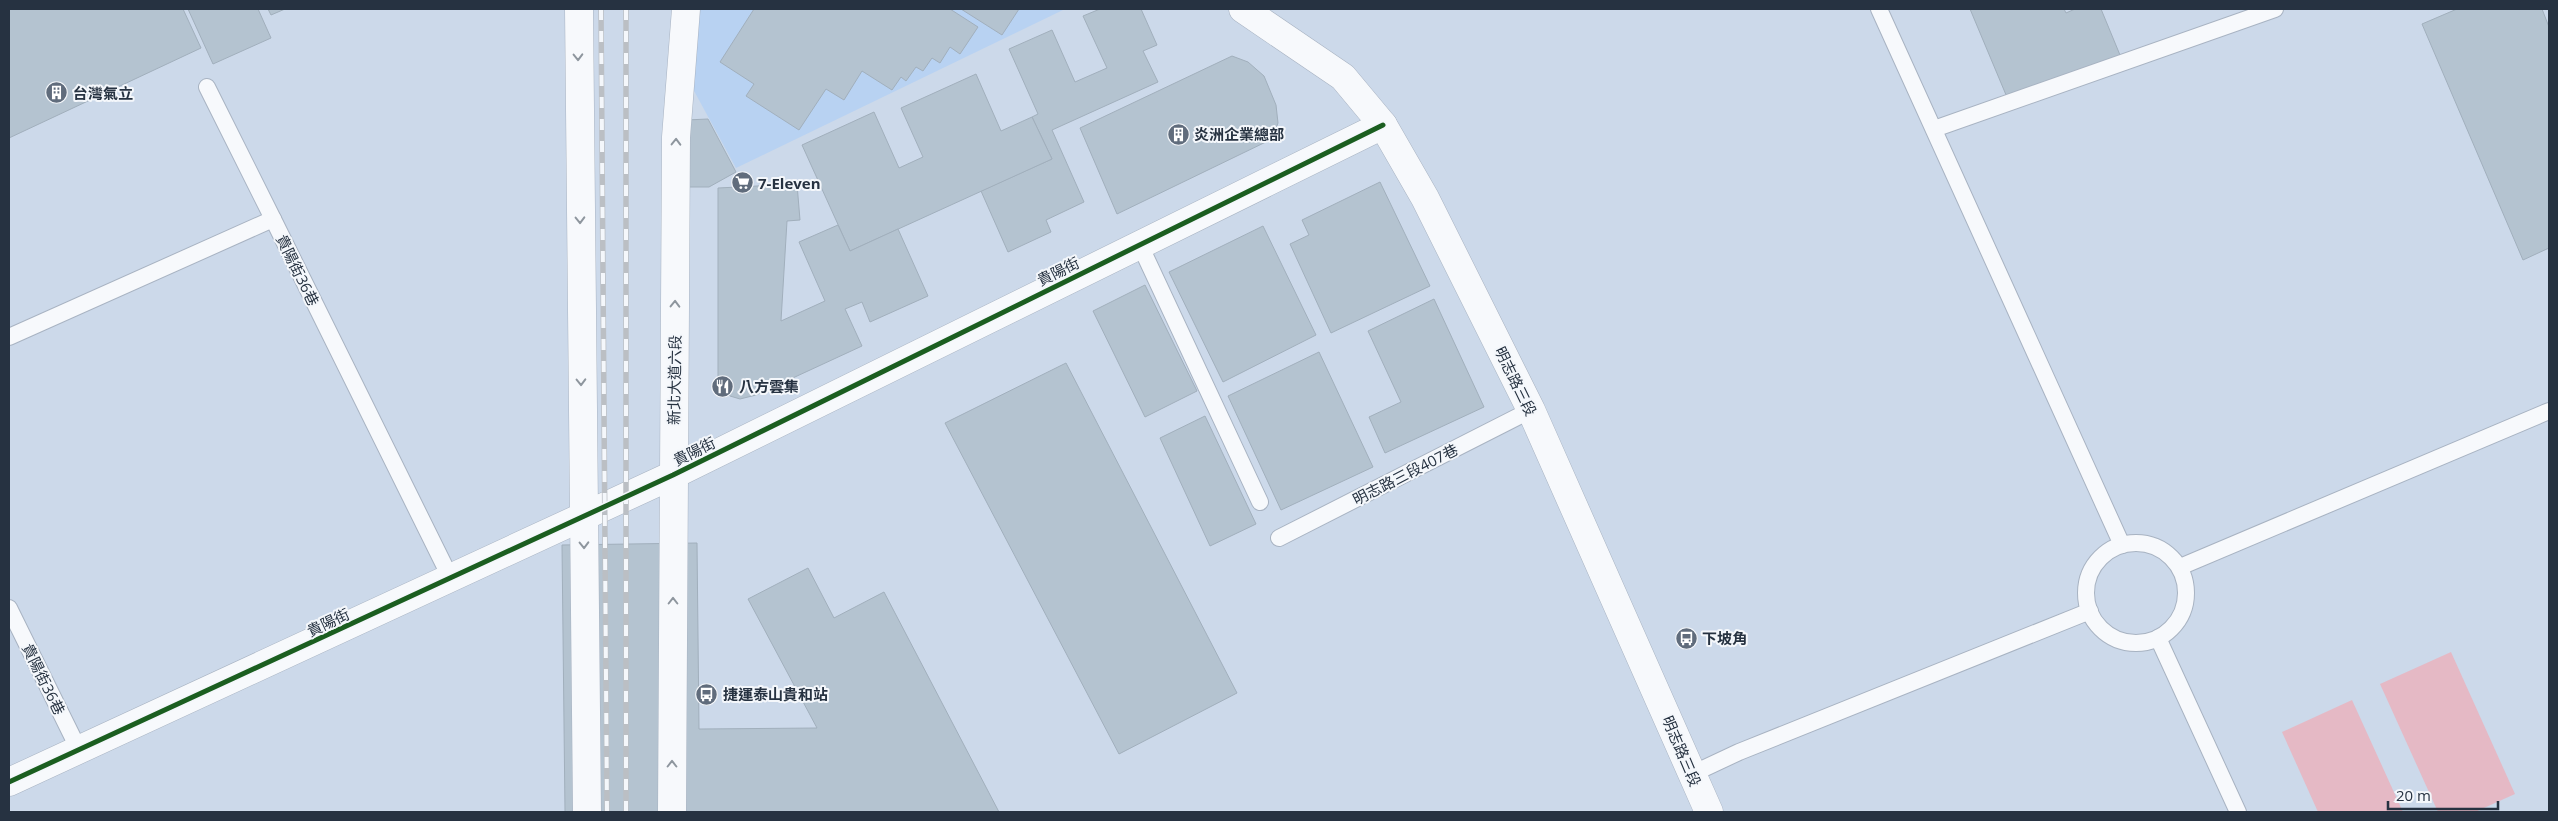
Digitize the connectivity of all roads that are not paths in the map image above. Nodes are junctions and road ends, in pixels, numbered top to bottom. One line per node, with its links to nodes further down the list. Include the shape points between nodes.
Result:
1 (579, 9): 16 (main road, one-way to 16)
2 (686, 9): 14 (main road, 新北大道六段, one-way to 2, via 676,137)
3 (1243, 9): 7 (main road, 明志路三段, via 1343,77)
4 (1879, 9): 8 (lane)
5 (2275, 9): 8 (lane)
6 (207, 87): 9 (lane)
7 (1383, 125): 10 (main road, 貴陽街); 12 (main road, 明志路三段, via 1426,198)
8 (1934, 130): 18 (lane)
9 (273, 219): 11 (lane, 貴陽街36巷); 20 (lane, 貴陽街36巷)
10 (1140, 245): 14 (main road, 貴陽街); 15 (lane)
11 (9, 337)
12 (1531, 410): 17 (lane, 明志路三段407巷); 25 (main road, 明志路三段)
13 (2549, 410): 19 (lane)
14 (673, 475): 16 (main road, 貴陽街); 28 (main road, 新北大道六段, one-way to 14)
15 (1260, 502)
16 (583, 516): 20 (main road, 貴陽街); 27 (main road, one-way to 27)
17 (1279, 538)
18 (2122, 545): 19 (lane, via 2139,543 2154,546 2169,554); 22 (lane, via 2108,552 2096,564 2086,594)
19 (2180, 567): 23 (lane, via 2186,599 2182,615 2172,629)
20 (451, 579): 24 (main road, 貴陽街)
21 (9, 608): 24 (lane, 貴陽街36巷)
22 (2090, 611): 23 (lane, via 2110,636 2126,642 2143,643); 25 (lane, via 1739,752)
23 (2158, 638): 30 (lane)
24 (79, 750): 26 (main road, 貴陽街)
25 (1692, 774): 29 (main road, 明志路三段)
26 (9, 782)
27 (586, 812)
28 (672, 812)
29 (1709, 812)
30 (2238, 812)

